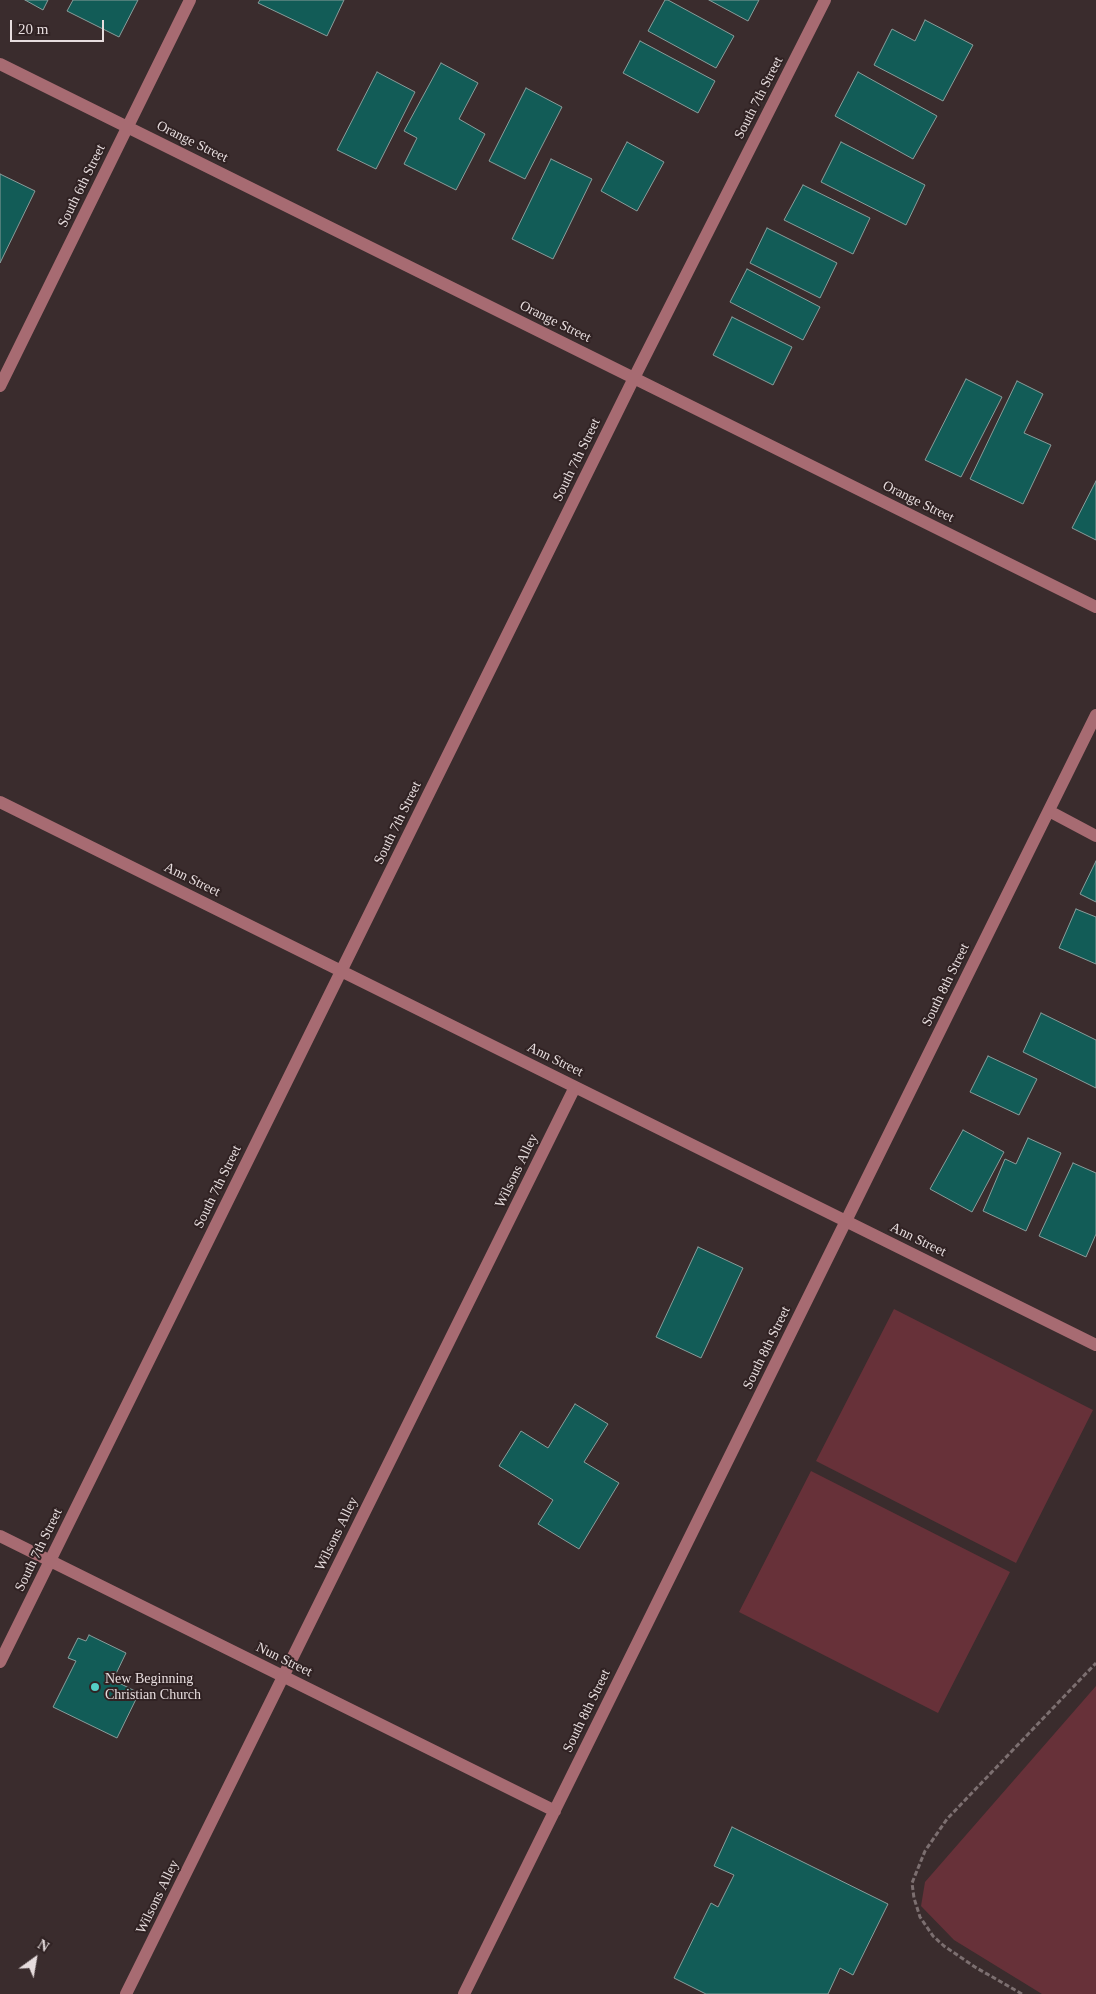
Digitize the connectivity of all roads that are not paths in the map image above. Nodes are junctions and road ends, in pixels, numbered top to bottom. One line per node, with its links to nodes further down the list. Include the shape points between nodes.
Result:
1 (190, 0): 4 (street, South 6th Street)
2 (825, 0): 5 (street, South 7th Street)
3 (0, 64): 4 (street, Orange Street)
4 (128, 127): 5 (street, Orange Street); 6 (street, South 6th Street)
5 (634, 378): 7 (street, Orange Street); 12 (street, South 7th Street)
6 (0, 386)
7 (1096, 607)
8 (1096, 715): 10 (street, South 8th Street)
9 (0, 802): 12 (street, Ann Street)
10 (1049, 811): 11 (street); 14 (street, South 8th Street)
11 (1096, 836)
12 (341, 971): 13 (street, Ann Street); 17 (street, South 7th Street)
13 (575, 1087): 14 (street, Ann Street); 19 (street, Wilsons Alley)
14 (846, 1221): 15 (street, Ann Street); 20 (street, South 8th Street)
15 (1096, 1345)
16 (0, 1536): 17 (street, Nun Street)
17 (50, 1560): 18 (street, South 7th Street); 19 (street, Nun Street)
18 (0, 1662)
19 (284, 1676): 20 (street, Nun Street); 21 (street, Wilsons Alley)
20 (555, 1811): 22 (street, South 8th Street)
21 (126, 1994)
22 (464, 1994)

